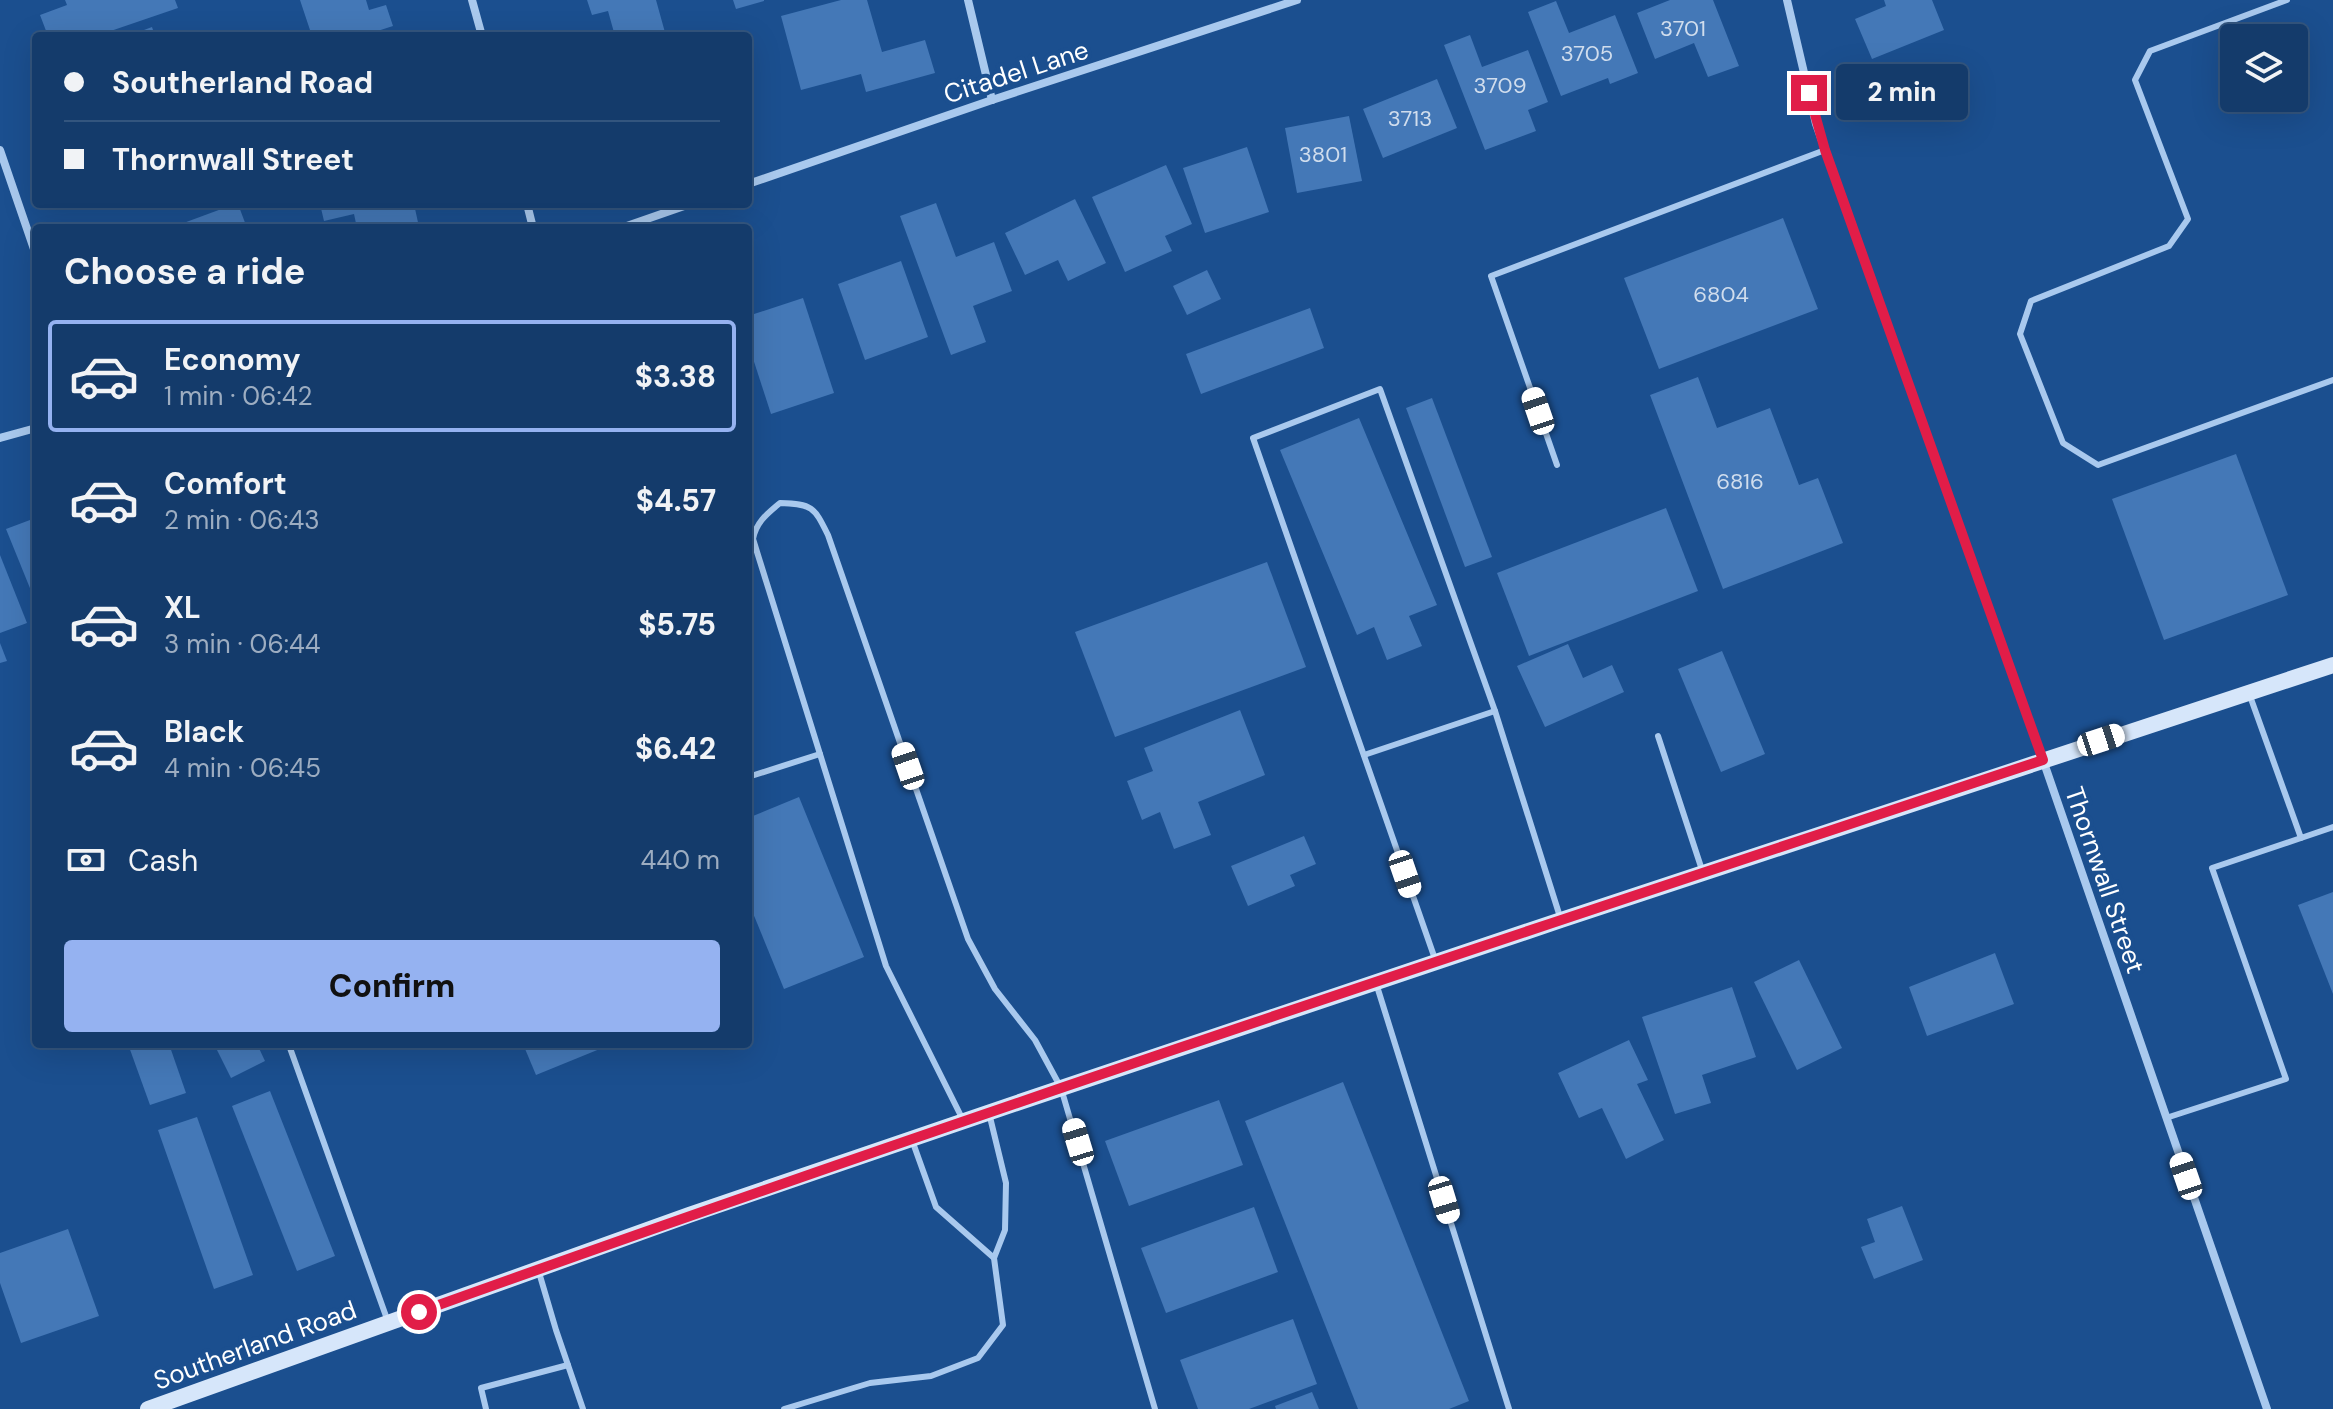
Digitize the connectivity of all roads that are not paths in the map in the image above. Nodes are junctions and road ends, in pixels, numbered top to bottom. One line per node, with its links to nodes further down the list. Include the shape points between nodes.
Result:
1 (472, 0): 6 (street)
2 (968, 0): 7 (street)
3 (1297, 0): 7 (street, Citadel Lane)
4 (1787, 0): 9 (street, Thornwall Street)
5 (2287, 0): 14 (lane, via 2150,51 2135,80 2188,219 2169,246 2031,301 2020,334 2063,443 2098,465)
6 (481, 32)
7 (992, 100): 10 (street, Citadel Lane)
8 (0, 150): 13 (street)
9 (1825, 150): 17 (lane, via 1491,276); 24 (street, Thornwall Street)
10 (752, 183)
11 (678, 208): 12 (street)
12 (632, 224)
13 (32, 243)
14 (2333, 380)
15 (32, 429): 16 (street)
16 (0, 438)
17 (1557, 465)
18 (2333, 665): 19 (street, Southerland Road)
19 (2248, 693): 24 (street, Southerland Road); 27 (lane)
20 (1495, 711): 23 (lane); 23 (lane, via 1380,389 1253,438); 29 (lane)
21 (1658, 736): 28 (lane)
22 (820, 754): 25 (lane); 33 (lane, via 753,539 763,516 780,503 801,503 816,512 828,535 968,939); 36 (lane, via 886,966)
23 (1364, 755): 30 (lane)
24 (2043, 760): 28 (street, Southerland Road); 35 (street, Thornwall Street)
25 (752, 776)
26 (2333, 827): 27 (lane)
27 (2301, 838): 35 (lane, via 2212,868 2286,1079)
28 (1703, 873): 29 (street, Southerland Road)
29 (1561, 920): 30 (street, Southerland Road)
30 (1436, 963): 31 (street, Southerland Road)
31 (1376, 983): 33 (street, Southerland Road); 47 (lane)
32 (290, 1048): 40 (lane)
33 (1061, 1088): 34 (street, Southerland Road); 46 (lane)
34 (989, 1113): 36 (street, Southerland Road); 38 (lane, via 1006,1183 1005,1230)
35 (2166, 1118): 48 (street, Thornwall Street)
36 (964, 1121): 37 (street, Southerland Road)
37 (911, 1139): 38 (lane, via 936,1207); 39 (street, Southerland Road)
38 (994, 1258): 45 (lane, via 1003,1325 978,1358 931,1376 870,1383)
39 (538, 1269): 40 (street, Southerland Road); 41 (lane)
40 (389, 1323): 42 (street, Southerland Road)
41 (568, 1365): 43 (lane, via 481,1388); 44 (lane)
42 (148, 1409)
43 (486, 1409)
44 (583, 1409)
45 (784, 1409)
46 (1155, 1409)
47 (1509, 1409)
48 (2267, 1409)

